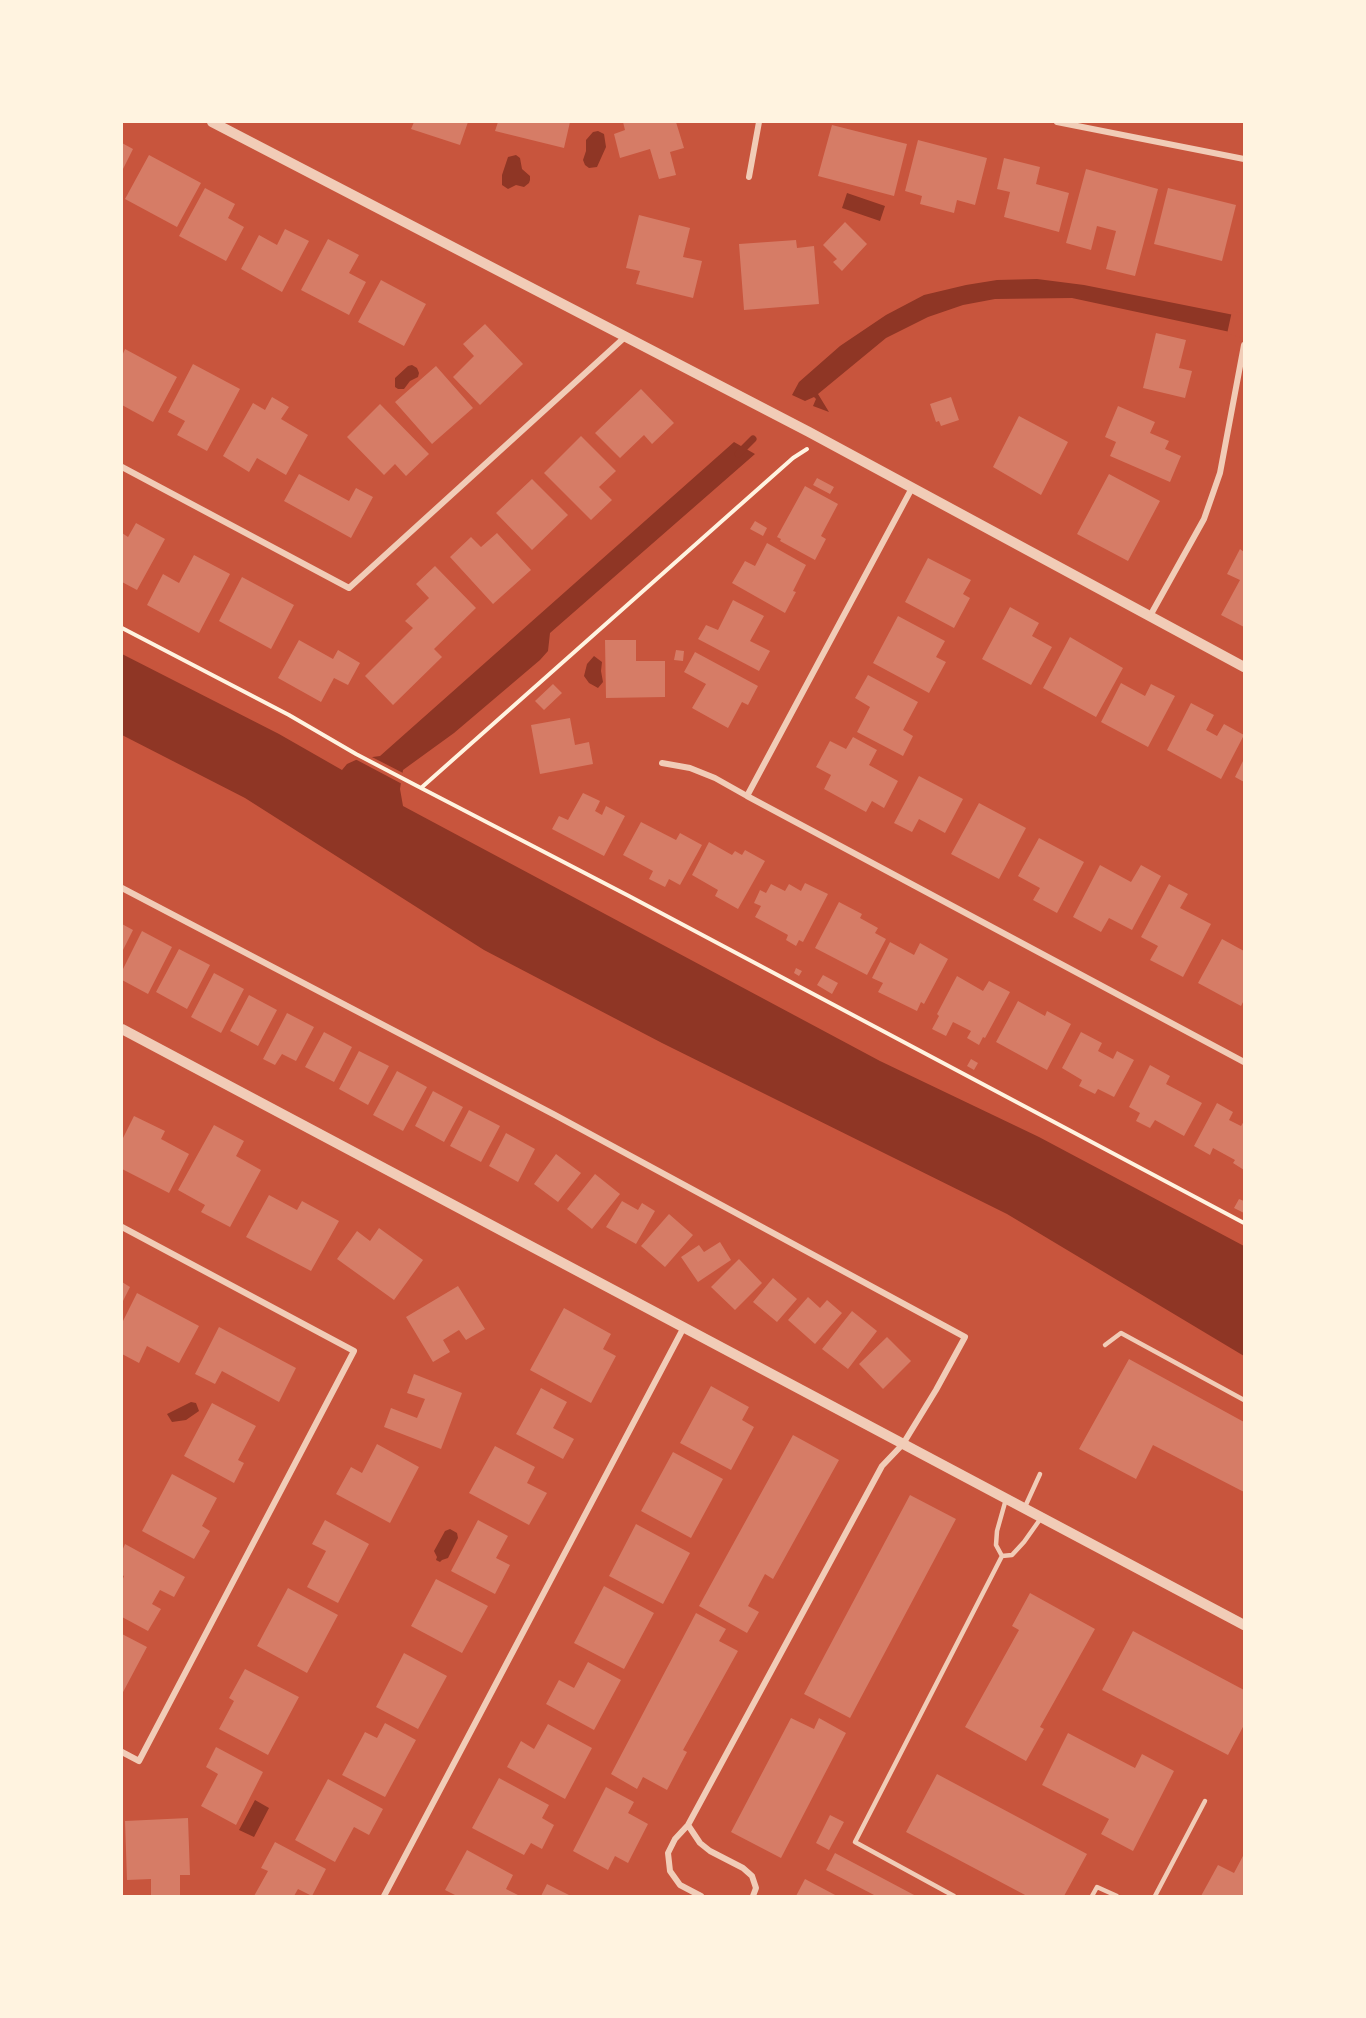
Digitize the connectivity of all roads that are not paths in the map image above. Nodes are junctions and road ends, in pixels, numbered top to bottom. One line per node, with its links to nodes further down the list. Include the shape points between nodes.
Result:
1 (212, 122): 6 (street)
2 (759, 122): 5 (street)
3 (1057, 122): 4 (street)
4 (1245, 159)
5 (749, 177)
6 (625, 337): 8 (street, via 349,588); 9 (street)
7 (1245, 345): 10 (street, via 1220,473 1204,519)
8 (122, 467)
9 (912, 488): 10 (street); 13 (street)
10 (1150, 616): 11 (street)
11 (1245, 667)
12 (662, 763): 13 (street, via 690,768)
13 (747, 796): 16 (street)
14 (122, 888): 21 (street, via 555,1115 965,1337)
15 (122, 1029): 18 (street)
16 (1245, 1062)
17 (122, 1227): 28 (street, via 354,1351 139,1761)
18 (684, 1328): 21 (street); 31 (street)
19 (1105, 1345): 20 (lane, via 1121,1334)
20 (1245, 1400)
21 (903, 1444): 23 (street); 30 (street, via 882,1466)
22 (1040, 1474): 24 (lane)
23 (1006, 1499): 24 (street); 26 (lane, via 996,1545)
24 (1024, 1509): 25 (street)
25 (1041, 1518): 26 (lane, via 1012,1555); 27 (street)
26 (1002, 1556): 34 (lane, via 855,1842)
27 (1245, 1625)
28 (122, 1752)
29 (1204, 1801): 37 (lane)
30 (688, 1825): 32 (street, via 668,1853 670,1871 680,1885); 33 (street, via 710,1851 752,1876 756,1888)
31 (384, 1896)
32 (701, 1896)
33 (753, 1896)
34 (954, 1896)
35 (1092, 1896): 36 (lane, via 1097,1887)
36 (1116, 1896)
37 (1155, 1896)

